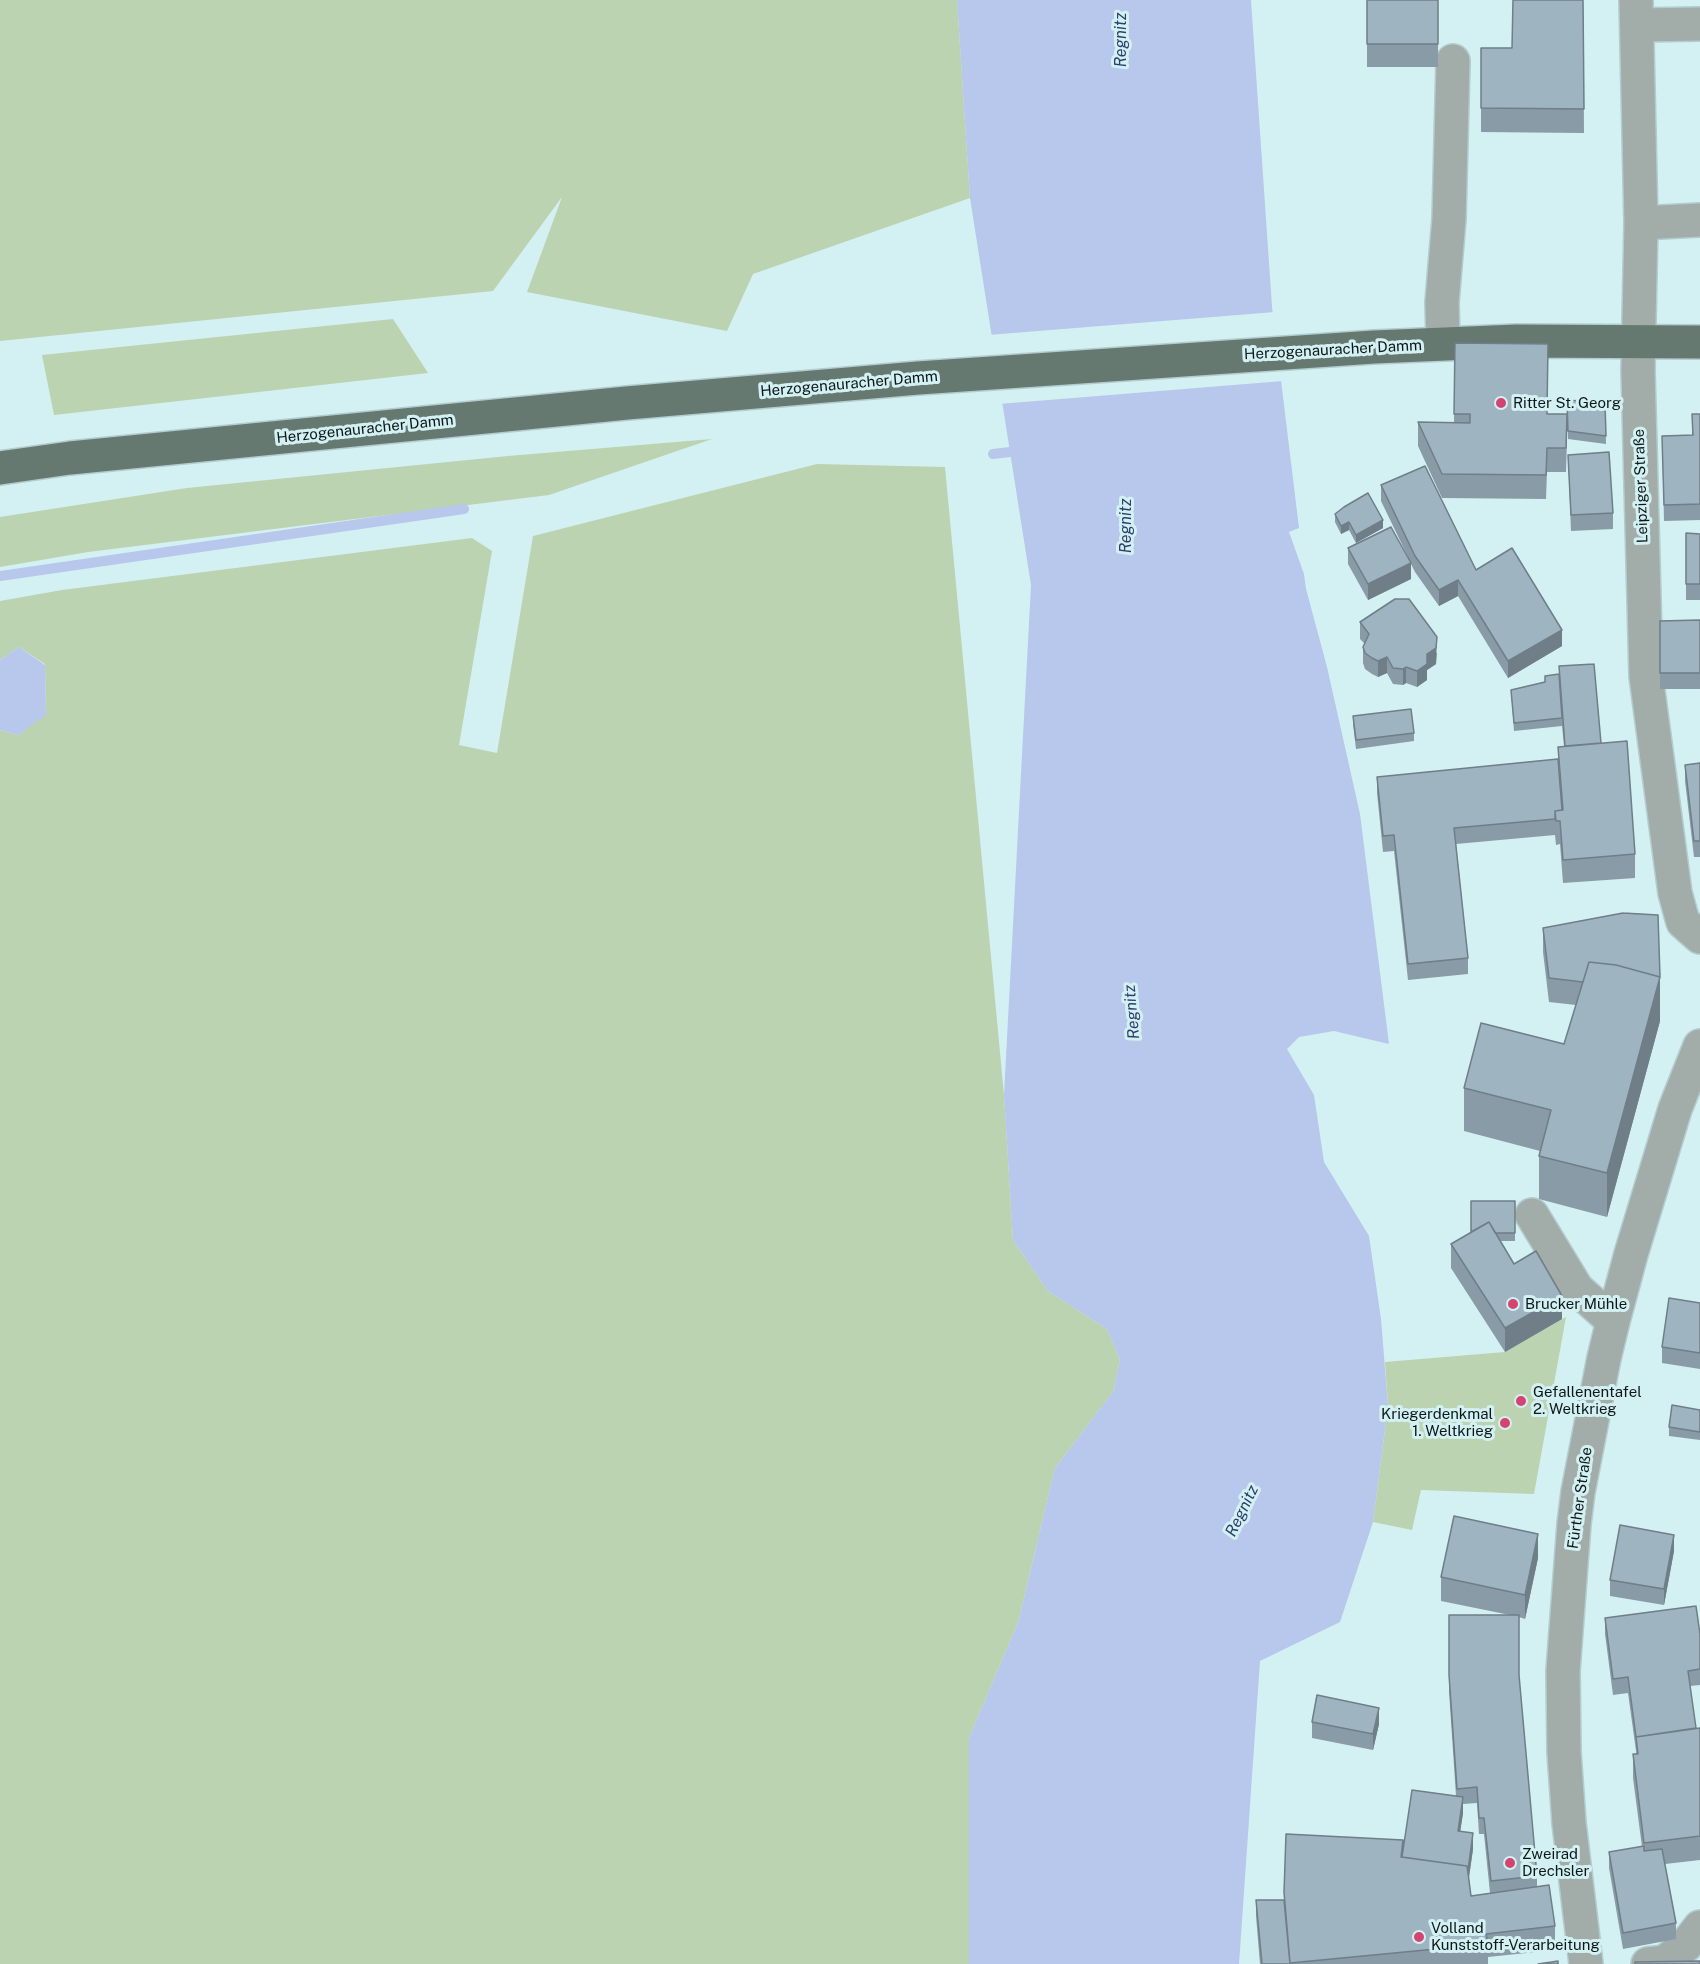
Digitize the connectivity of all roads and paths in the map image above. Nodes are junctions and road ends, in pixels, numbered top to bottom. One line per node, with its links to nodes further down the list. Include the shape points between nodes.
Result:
1 (1636, 12): 2 (street, Leipziger Straße); 5 (street, Leipziger Straße)
2 (1700, 24)
3 (1453, 61): 8 (street)
4 (1700, 220): 5 (street)
5 (1641, 223): 6 (street, Leipziger Straße)
6 (1638, 340): 7 (main road, Herzogenauracher Damm); 8 (main road, Herzogenauracher Damm); 10 (street, Leipziger Straße, via 1646,676 1674,893 1683,922)
7 (1700, 342)
8 (1443, 344): 9 (main road, Herzogenauracher Damm, via 984,373 627,403)
9 (0, 468)
10 (1700, 937)
11 (1700, 1046): 13 (street, Fürther Straße, via 1668,1131)
12 (1532, 1215): 13 (street, via 1577,1289)
13 (1613, 1321): 15 (street, Fürther Straße, via 1578,1492 1563,1671 1569,1823)
14 (1700, 1927): 16 (street, via 1665,1962)
15 (1586, 1964)
16 (1648, 1964)

